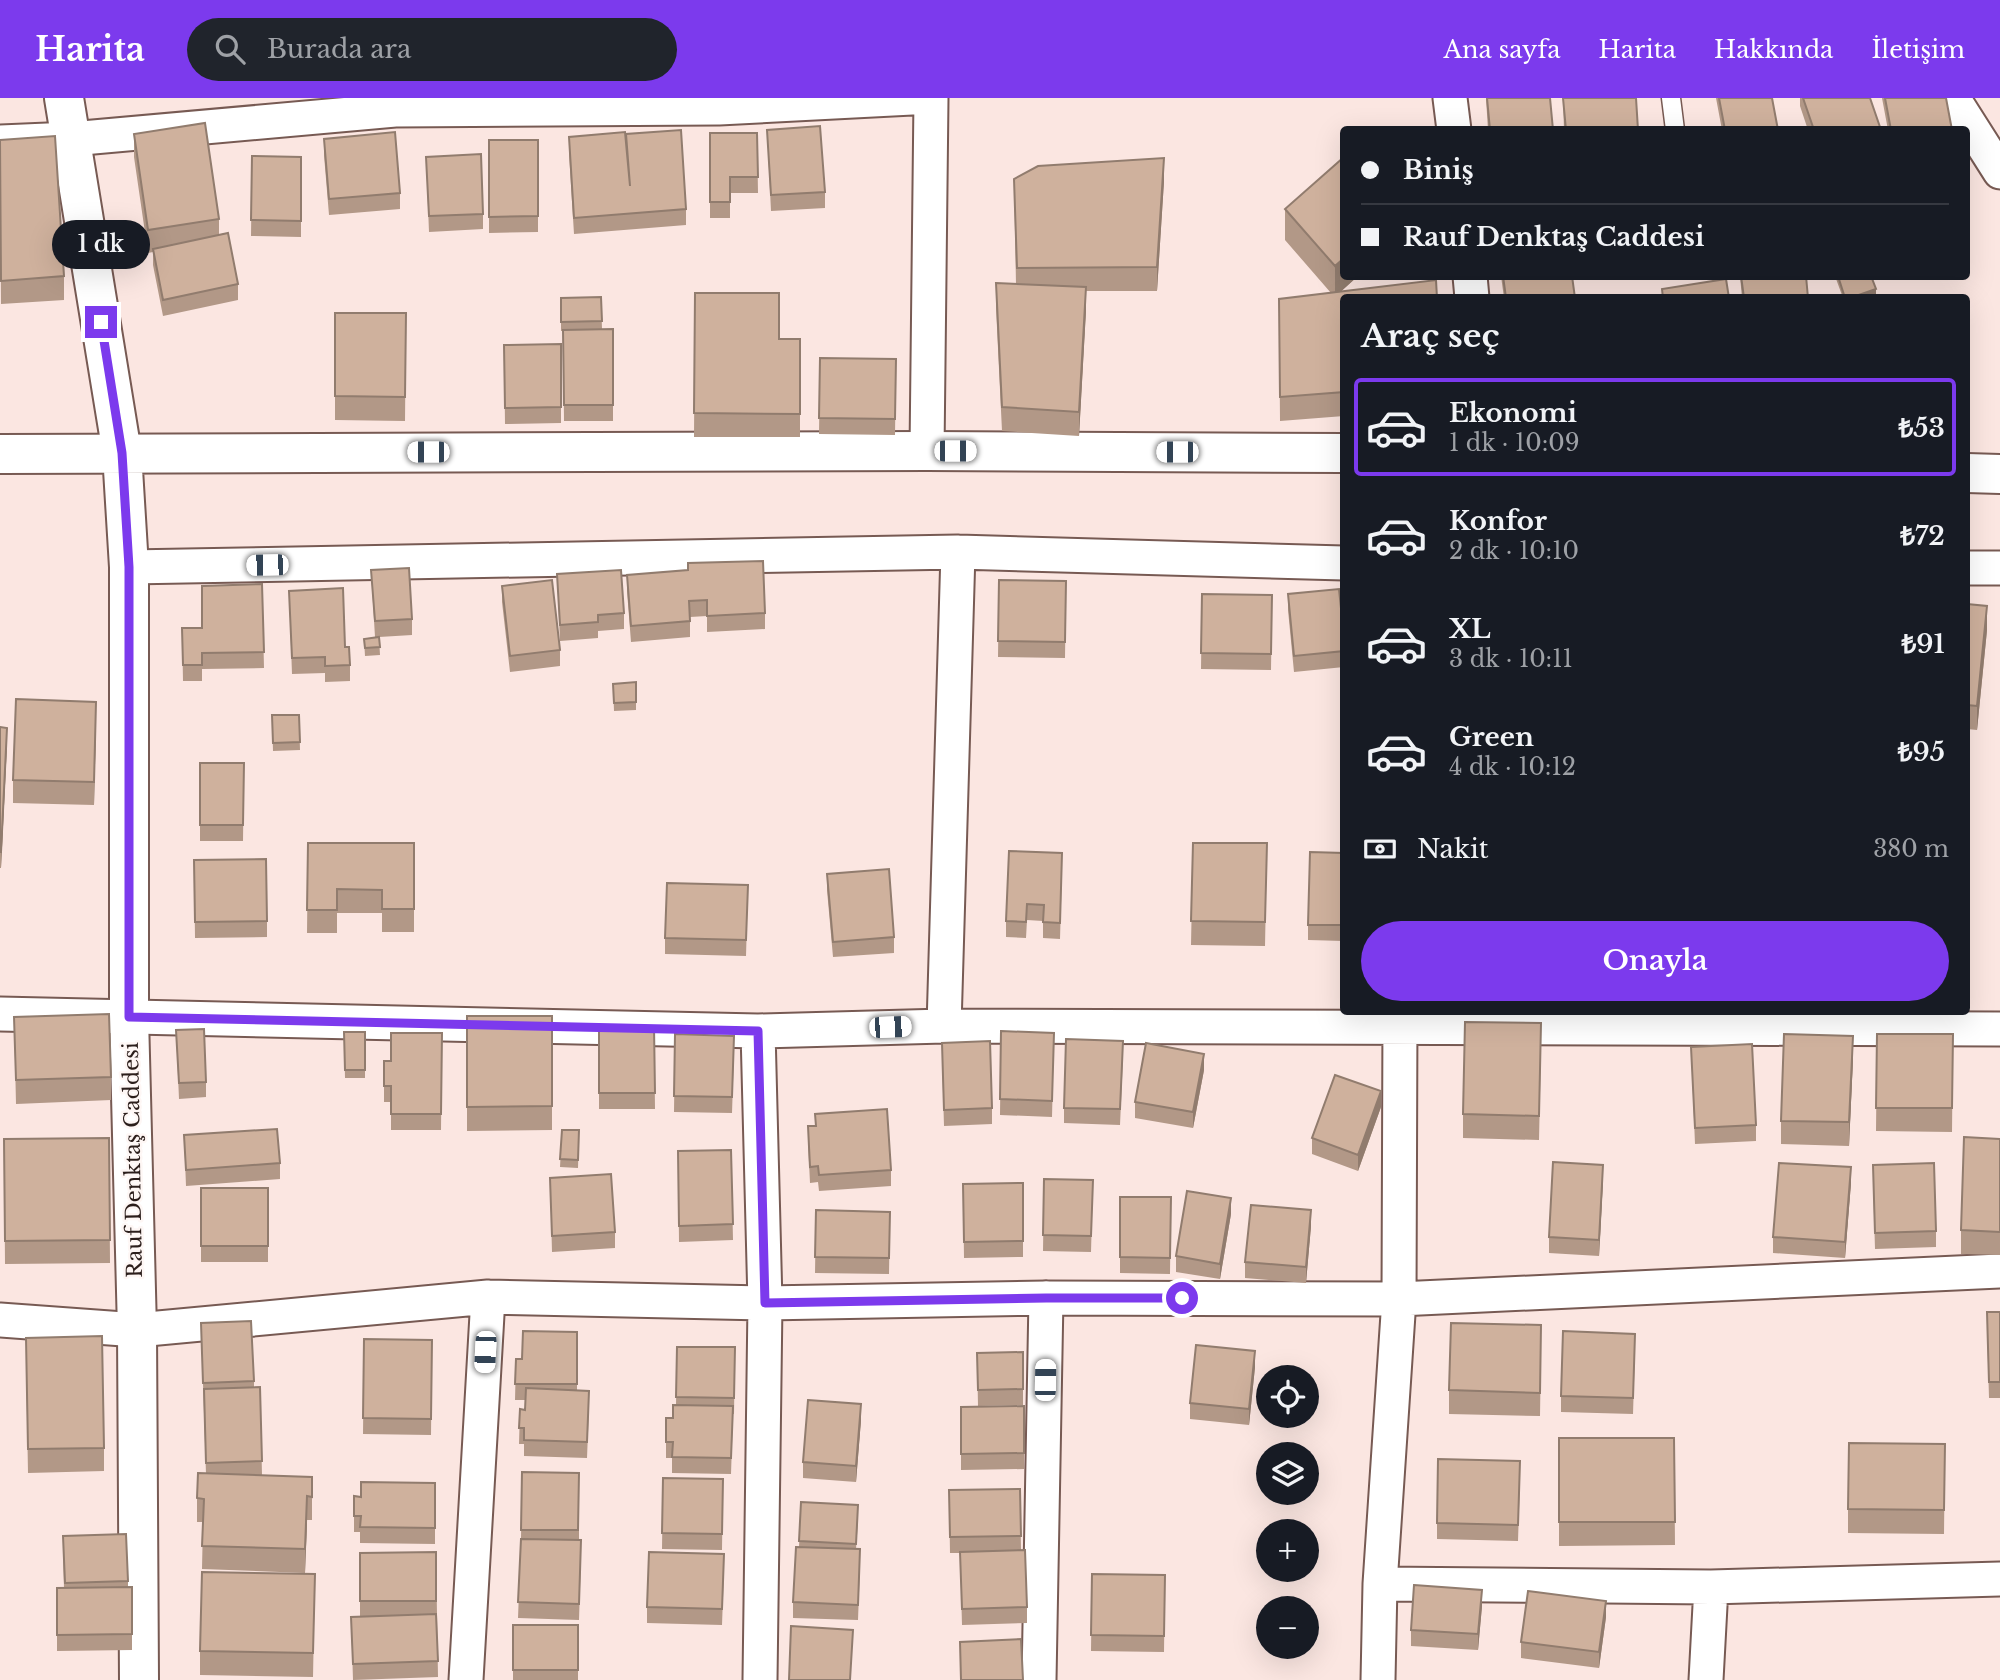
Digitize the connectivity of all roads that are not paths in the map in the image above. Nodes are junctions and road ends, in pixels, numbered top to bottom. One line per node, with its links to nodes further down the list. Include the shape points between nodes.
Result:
1 (64, 98): 11 (street, Rauf Denktaş Caddesi)
2 (912, 98): 7 (street)
3 (931, 98): 14 (street)
4 (1450, 98): 9 (street)
5 (1671, 98): 10 (lane)
6 (1953, 98): 13 (street)
7 (718, 103): 8 (street)
8 (395, 104): 11 (street)
9 (1454, 126)
10 (1674, 126)
11 (71, 139): 12 (street); 15 (street, Rauf Denktaş Caddesi)
12 (0, 142)
13 (2000, 172)
14 (927, 451): 15 (street); 16 (street)
15 (122, 453): 17 (street); 22 (street, Rauf Denktaş Caddesi)
16 (1340, 453)
17 (0, 454)
18 (1970, 472): 19 (street)
19 (2000, 474)
20 (958, 552): 21 (street); 22 (street); 29 (street)
21 (1340, 563)
22 (129, 567): 26 (street, Rauf Denktaş Caddesi)
23 (1970, 568): 24 (street)
24 (2000, 568)
25 (0, 1014): 26 (street)
26 (129, 1017): 31 (street); 38 (street, Rauf Denktaş Caddesi)
27 (1400, 1020): 28 (street); 29 (street); 35 (street)
28 (1774, 1020): 30 (street)
29 (944, 1026): 31 (street)
30 (2000, 1029)
31 (758, 1031): 36 (street)
32 (2000, 1271): 35 (street)
33 (488, 1297): 36 (street); 38 (street); 43 (street)
34 (1046, 1298): 35 (street); 36 (street); 45 (street)
35 (1399, 1298): 40 (street)
36 (765, 1303): 44 (street)
37 (0, 1320): 38 (street)
38 (137, 1330): 42 (street, Rauf Denktaş Caddesi)
39 (2000, 1579): 41 (street)
40 (1380, 1584): 41 (street); 46 (street)
41 (1711, 1587): 47 (street)
42 (139, 1680)
43 (466, 1680)
44 (760, 1680)
45 (1039, 1680)
46 (1378, 1680)
47 (1706, 1680)

